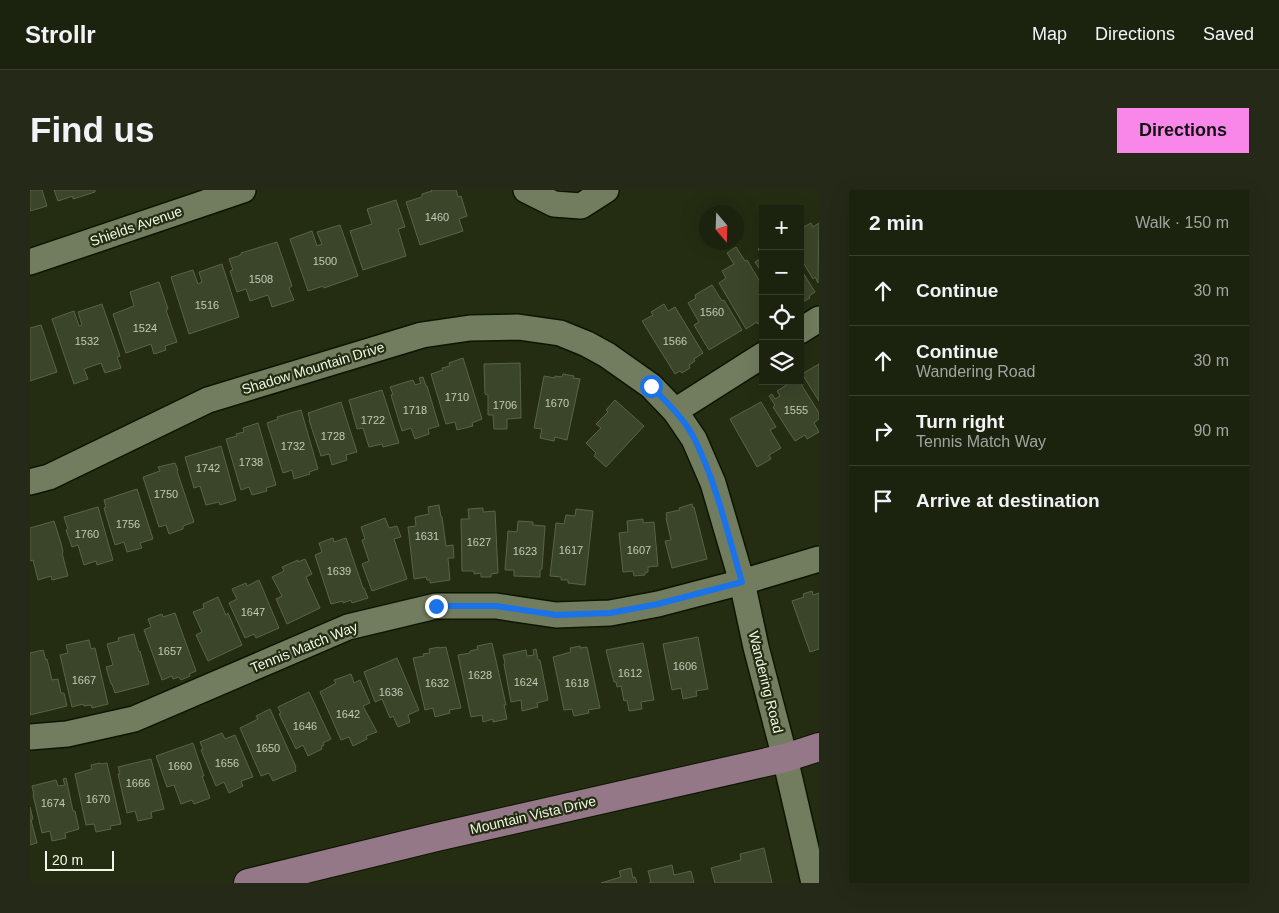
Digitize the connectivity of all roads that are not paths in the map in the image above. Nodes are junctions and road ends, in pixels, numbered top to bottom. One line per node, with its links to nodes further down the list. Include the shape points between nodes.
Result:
1 (243, 190): 4 (street, Shields Avenue)
2 (526, 190): 3 (street, via 554,204 581,206)
3 (606, 190)
4 (30, 262)
5 (819, 319): 6 (street)
6 (804, 328)
7 (759, 358): 8 (street)
8 (675, 411): 9 (street, Shadow Mountain Drive, via 651,386 608,354 588,344 560,333 518,326 470,328 422,335 208,400 49,477); 11 (street, Wandering Road, via 694,439 713,483)
9 (30, 482)
10 (819, 559): 11 (street, Tennis Match Way)
11 (742, 582): 12 (street, Tennis Match Way, via 610,613 556,615 496,606 436,606 348,627 134,719 67,734); 14 (street, Wandering Road)
12 (30, 737)
13 (819, 747): 14 (main road, Mountain Vista Drive)
14 (785, 758): 15 (main road, Mountain Vista Drive); 16 (street, Wandering Road)
15 (248, 883)
16 (814, 883)

